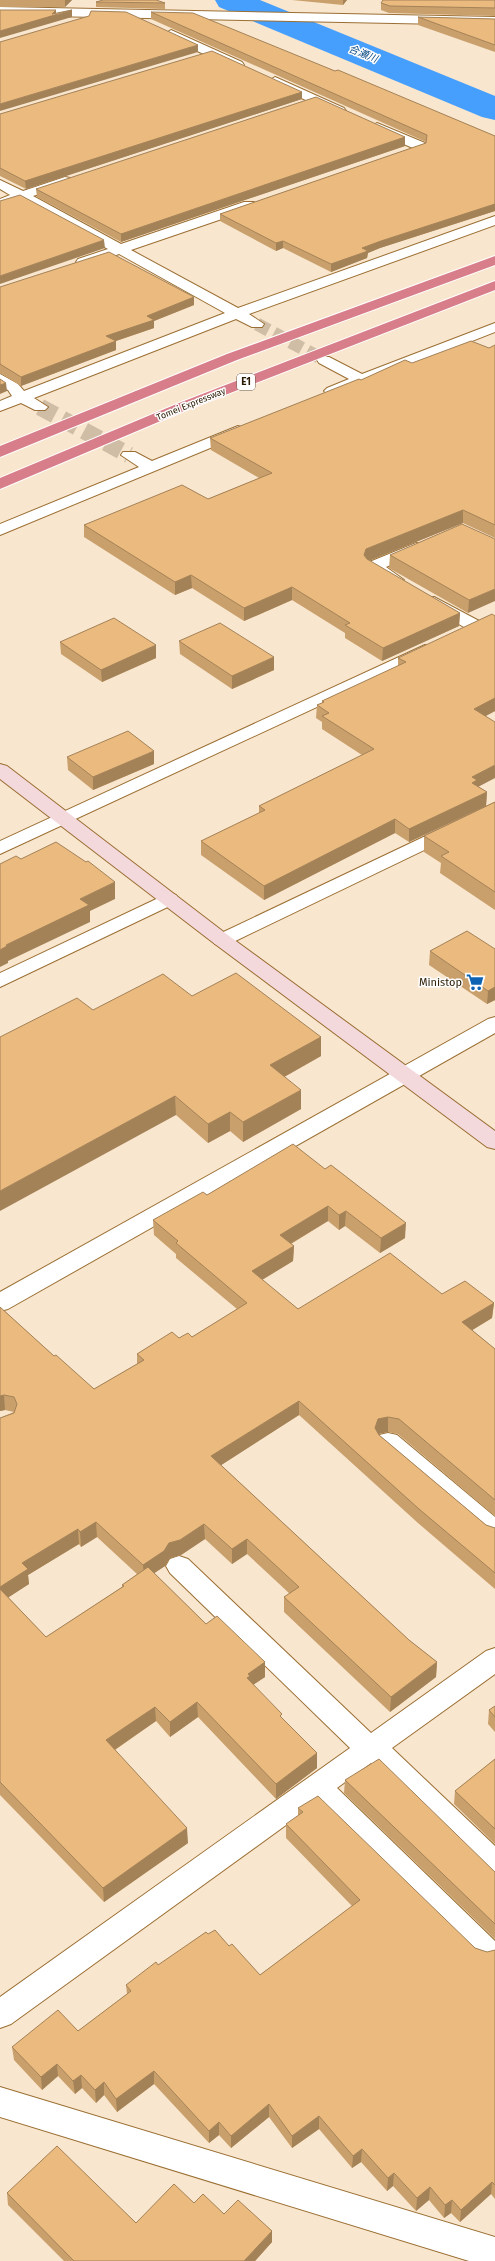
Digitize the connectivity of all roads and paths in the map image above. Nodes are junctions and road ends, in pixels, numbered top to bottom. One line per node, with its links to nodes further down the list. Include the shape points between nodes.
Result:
1 (0, 11): 2 (street)
2 (106, 13): 3 (street); 5 (street)
3 (122, 13): 4 (street); 6 (street)
4 (495, 21)
5 (68, 24)
6 (212, 53): 7 (street); 8 (street)
7 (196, 57)
8 (246, 68)
9 (260, 75): 10 (street)
10 (316, 100): 11 (street); 12 (street)
11 (301, 105)
12 (351, 116)
13 (364, 122): 14 (street, via 420,146)
14 (405, 152)
15 (75, 178): 17 (street)
16 (0, 184): 17 (street)
17 (22, 195): 19 (street); 21 (street)
18 (263, 200): 21 (street)
19 (0, 203)
20 (495, 220): 25 (street)
21 (121, 249): 23 (street); 25 (street)
22 (495, 260): 36 (highway, via 232,357)
23 (68, 267)
24 (495, 286): 39 (highway, Tomei Expressway / E1, via 266,374)
25 (235, 314): 26 (street); 31 (street)
26 (258, 324)
27 (495, 327): 29 (street)
28 (324, 360): 29 (street)
29 (360, 379): 32 (street)
30 (0, 380): 31 (street, via 13,387)
31 (20, 397): 33 (street); 34 (street)
32 (317, 397)
33 (0, 406)
34 (40, 407)
35 (252, 424): 38 (street)
36 (0, 452)
37 (129, 455): 38 (street)
38 (151, 467): 40 (street)
39 (0, 484)
40 (0, 530)
41 (428, 543): 44 (street, via 373,567 414,591 482,623)
42 (0, 770): 44 (street)
43 (495, 809): 47 (street)
44 (65, 820): 45 (street); 46 (street)
45 (0, 848)
46 (169, 899): 47 (street); 48 (street)
47 (222, 940): 50 (street)
48 (0, 981)
49 (495, 1024): 50 (street)
50 (405, 1075): 51 (street); 52 (street)
51 (495, 1142)
52 (0, 1303)
53 (388, 1442): 54 (street)
54 (495, 1532)
55 (179, 1566): 57 (street)
56 (495, 1659): 57 (street)
57 (371, 1748): 58 (street); 59 (street)
58 (317, 1787): 60 (street); 61 (street)
59 (490, 1860)
60 (485, 1950)
61 (0, 2014)
62 (0, 2102): 63 (street)
63 (495, 2253)

